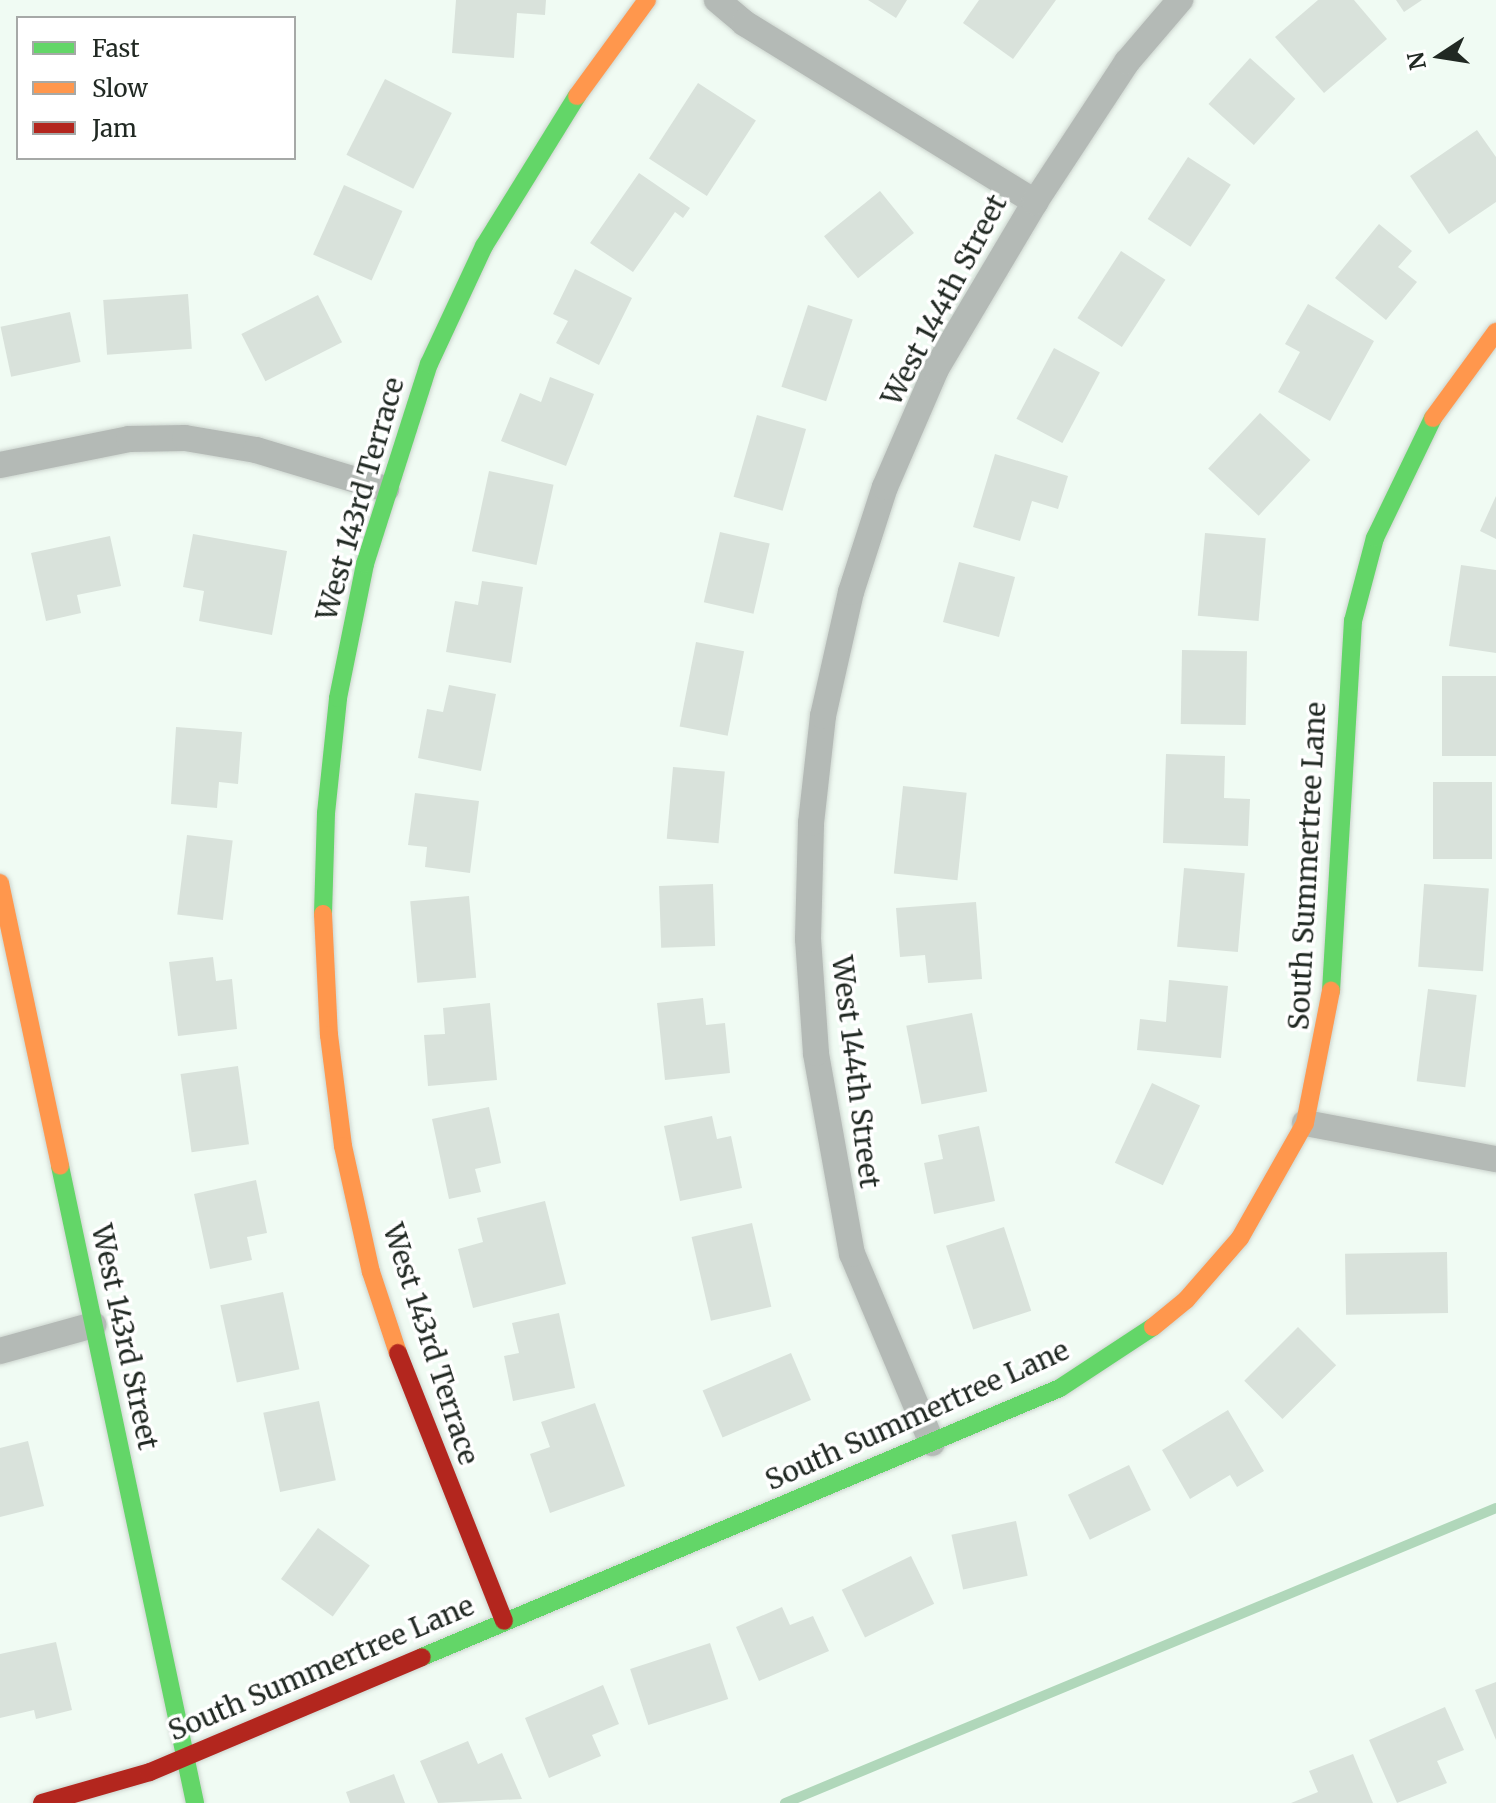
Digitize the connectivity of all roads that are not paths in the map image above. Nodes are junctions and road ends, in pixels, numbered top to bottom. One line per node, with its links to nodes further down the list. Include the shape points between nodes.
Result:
1 (647, 0): 7 (street, West 143rd Terrace, via 550,134 484,246 429,364)
2 (717, 0): 4 (street, West 144th Street, via 744,23)
3 (1180, 0): 4 (street, via 1127,62)
4 (1035, 202): 13 (street, West 144th Street, via 936,369 885,487 851,592 827,701 811,823 808,939 816,1053 842,1214 852,1254)
5 (1496, 332): 9 (street, South Summertree Lane, via 1443,400 1400,478 1375,538 1353,621 1330,1014)
6 (0, 465): 7 (street, via 129,439 185,438 256,450)
7 (386, 489): 14 (street, West 143rd Terrace, via 346,647 327,799 323,926 329,1035 343,1146 371,1272 414,1401)
8 (1, 897): 11 (street, West 143rd Street)
9 (1305, 1123): 10 (street); 13 (street, South Summertree Lane, via 1240,1238 1186,1300 1131,1346 1060,1388)
10 (1496, 1159)
11 (93, 1325): 12 (street); 15 (street, West 143rd Street)
12 (0, 1351)
13 (932, 1443): 14 (street, South Summertree Lane)
14 (504, 1621): 15 (street, South Summertree Lane)
15 (185, 1755): 16 (street, South Summertree Lane, via 150,1772); 17 (street, West 143rd Street)
16 (42, 1803)
17 (195, 1803)

